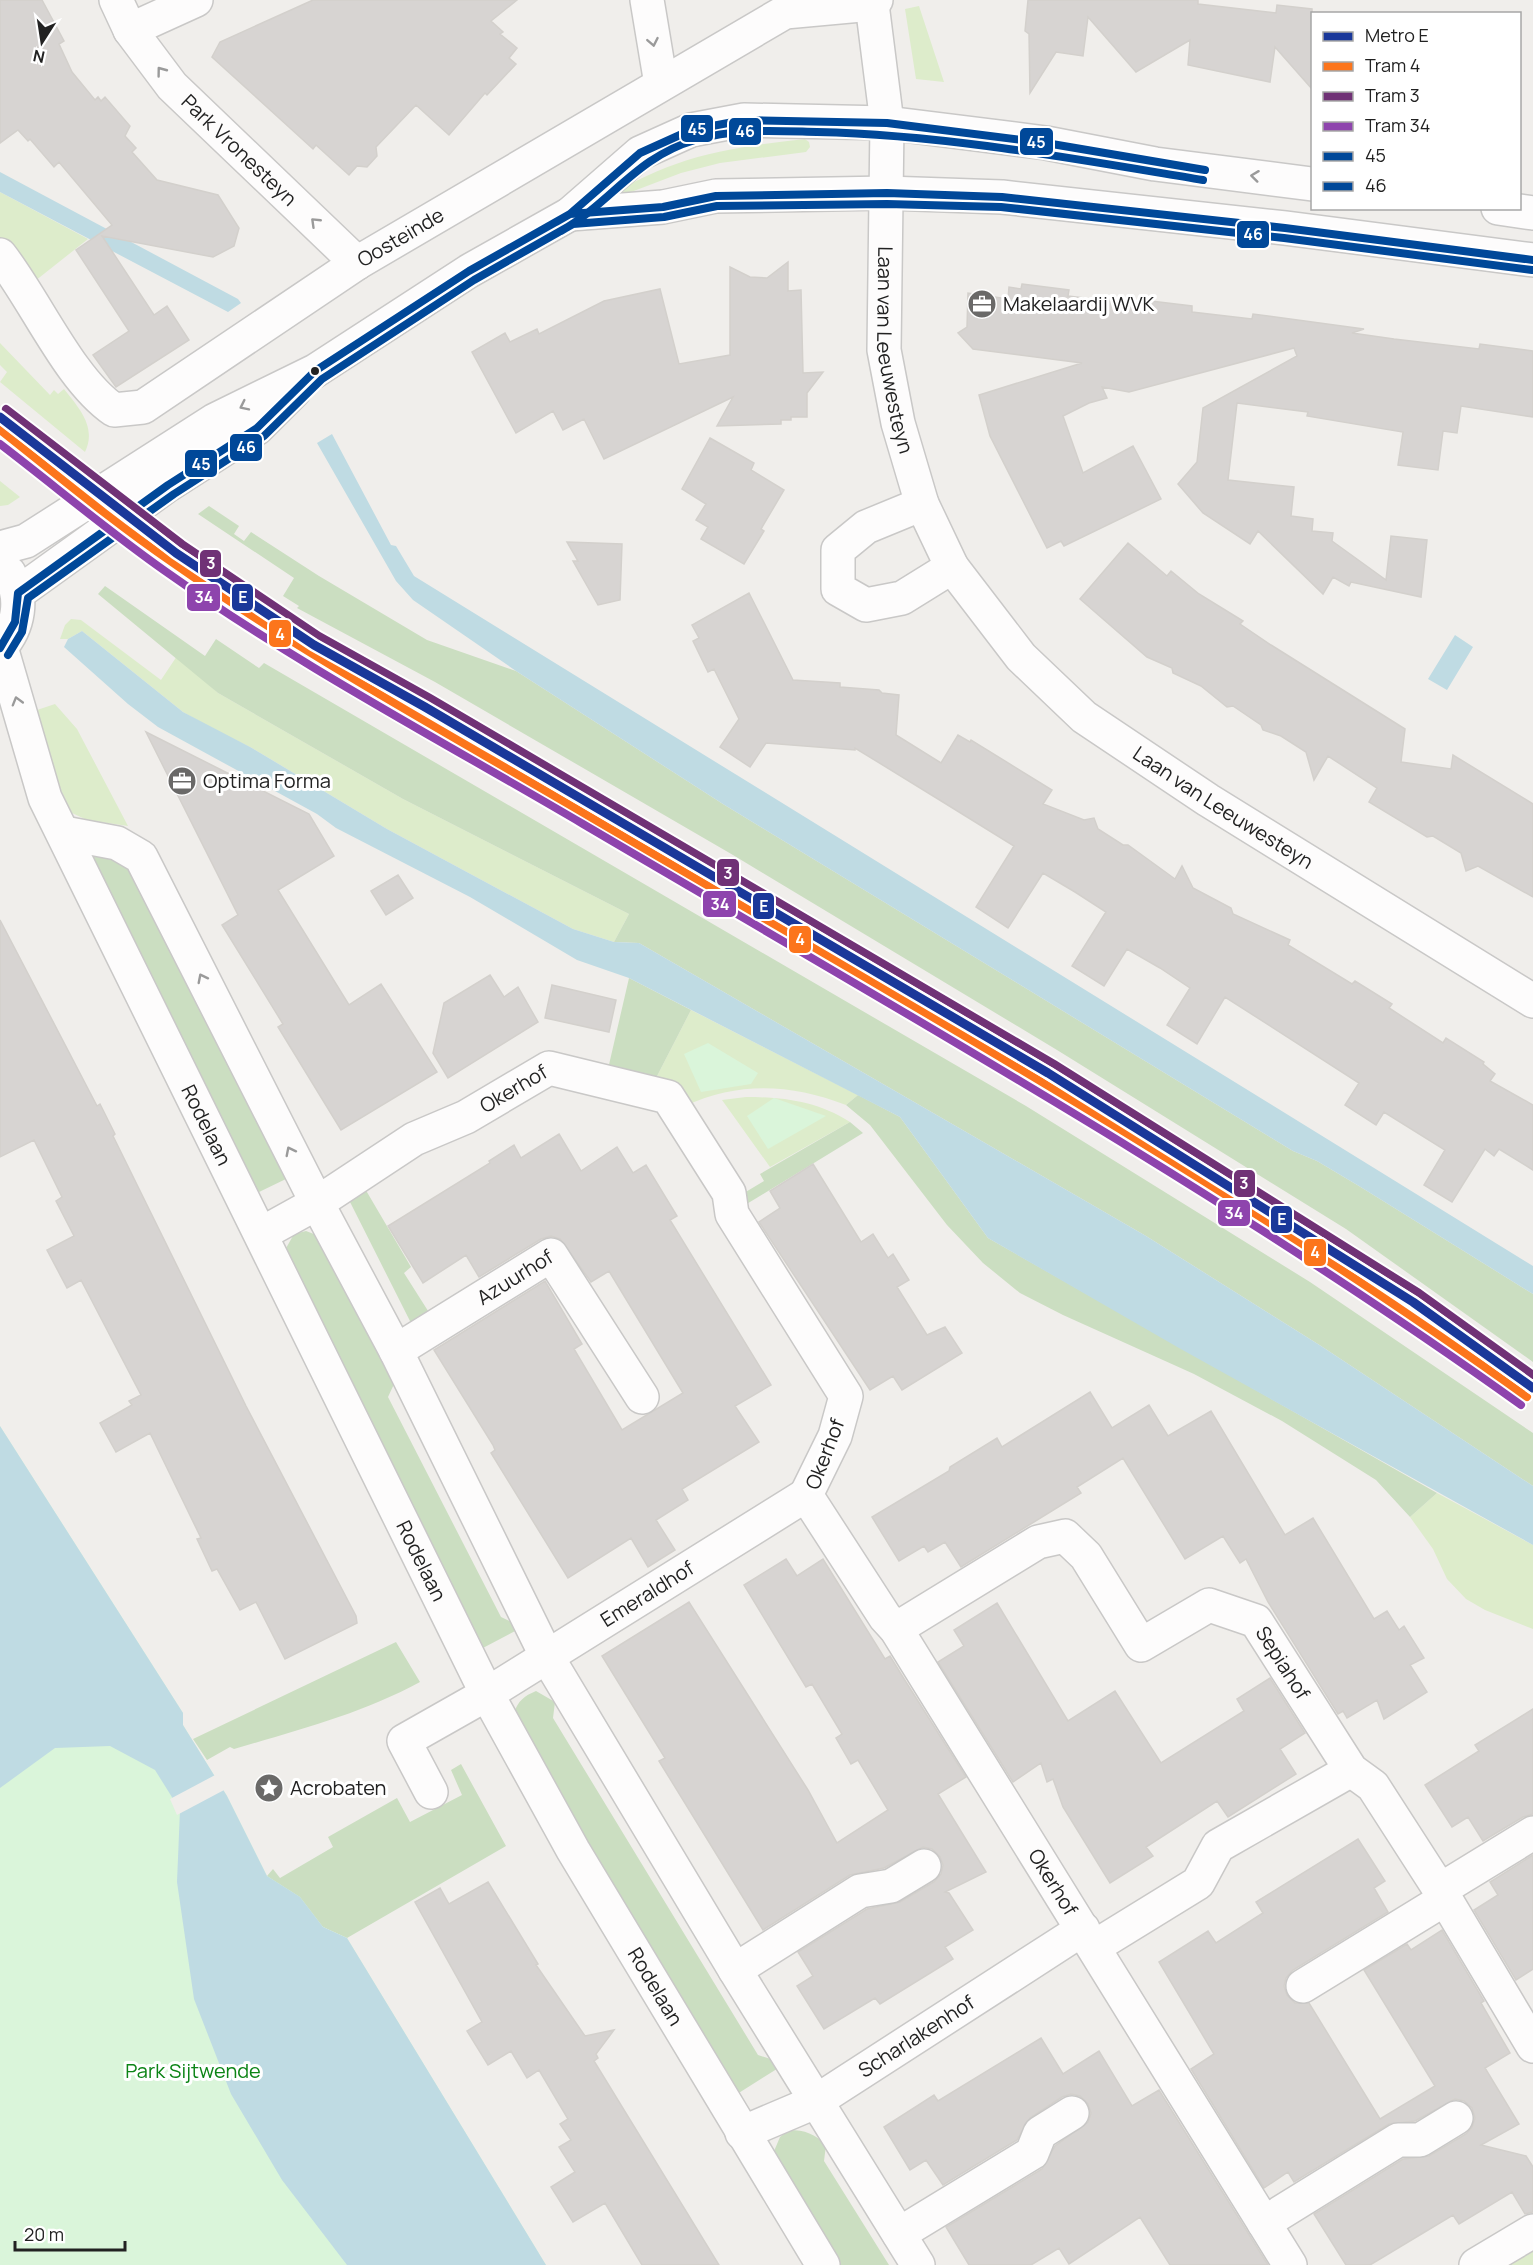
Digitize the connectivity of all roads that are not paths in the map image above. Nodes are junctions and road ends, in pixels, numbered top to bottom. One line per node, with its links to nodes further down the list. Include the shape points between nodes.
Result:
1 (116, 0): 5 (street, Park Vronesteyn)
2 (196, 0): 5 (street)
3 (647, 0): 6 (street, one-way to 6)
4 (874, 2): 6 (street, Oosteinde, via 785,12); 7 (street, Oosteinde)
5 (130, 30): 15 (street, Park Vronesteyn, one-way to 5, via 172,86)
6 (661, 84): 15 (street, Oosteinde)
7 (887, 123): 8 (street, one-way to 7); 9 (street, Oosteinde); 12 (street, via 744,120 691,130 640,153)
8 (1311, 184)
9 (887, 193): 12 (street, via 716,196 663,207); 14 (street, via 1014,198); 17 (street, Laan van Leeuwesteyn, via 884,350 898,423)
10 (1512, 210): 11 (street)
11 (1533, 213)
12 (570, 214): 16 (street, via 469,271)
13 (0, 255): 15 (street, Oosteinde, via 88,389 114,410 143,407)
14 (1533, 260)
15 (357, 263)
16 (315, 371): 18 (street, one-way to 18, via 215,420 26,541); 21 (street, via 257,428 168,485)
17 (922, 504): 20 (street, Laan van Leeuwesteyn); 20 (street, via 866,527 838,550 838,589 866,606 902,598)
18 (0, 548)
19 (0, 561): 21 (street)
20 (952, 567): 26 (street, Laan van Leeuwesteyn, via 1022,657 1084,717 1208,800)
21 (18, 593): 22 (street, via 13,631)
22 (1, 648): 24 (street, Rodelaan, one-way to 22)
23 (0, 726): 24 (street, Rodelaan, via 29,781)
24 (45, 798): 25 (street, Rodelaan)
25 (64, 833): 27 (street, one-way to 25, via 141,857 117,843); 28 (street, Rodelaan)
26 (1533, 1001)
27 (317, 1203): 28 (street, Okerhof); 29 (street); 31 (street, Okerhof, via 414,1139 466,1117 549,1068 668,1096 729,1193 732,1214 846,1396 835,1436)
28 (261, 1233): 34 (street, Rodelaan)
29 (396, 1351): 30 (street, Azuurhof, via 551,1255); 33 (street)
30 (642, 1397)
31 (806, 1495): 32 (street, Okerhof); 33 (street, Emeraldhof)
32 (896, 1629): 35 (street, Sepiahof, via 1038,1542 1065,1536 1086,1556 1141,1645 1209,1605 1256,1621); 40 (street, Okerhof)
33 (546, 1655): 34 (street, Emeraldhof); 41 (street)
34 (487, 1694): 36 (street, Emeraldhof, via 404,1741); 47 (street, Rodelaan, via 573,1850)
35 (1351, 1770): 39 (street, Sepiahof, via 1373,1786); 40 (street, Scharlakenhof, via 1218,1846 1198,1883)
36 (431, 1792)
37 (1533, 1833): 39 (street)
38 (924, 1866): 41 (street, via 891,1886 860,1892)
39 (1442, 1895): 42 (street); 43 (street, Sepiahof)
40 (1088, 1938): 44 (street, Scharlakenhof); 48 (street, Okerhof)
41 (735, 1970): 44 (street)
42 (1303, 1986)
43 (1533, 2046)
44 (815, 2102): 47 (street, Scharlakenhof); 50 (street)
45 (1072, 2113): 50 (street, via 1040,2133 1032,2153)
46 (1456, 2118): 48 (street, via 1420,2140 1398,2140)
47 (742, 2133): 51 (street, Rodelaan)
48 (1264, 2223): 53 (street, Okerhof)
49 (1533, 2231): 54 (street)
50 (899, 2234): 52 (street)
51 (823, 2265)
52 (918, 2265)
53 (1290, 2265)
54 (1476, 2265)

